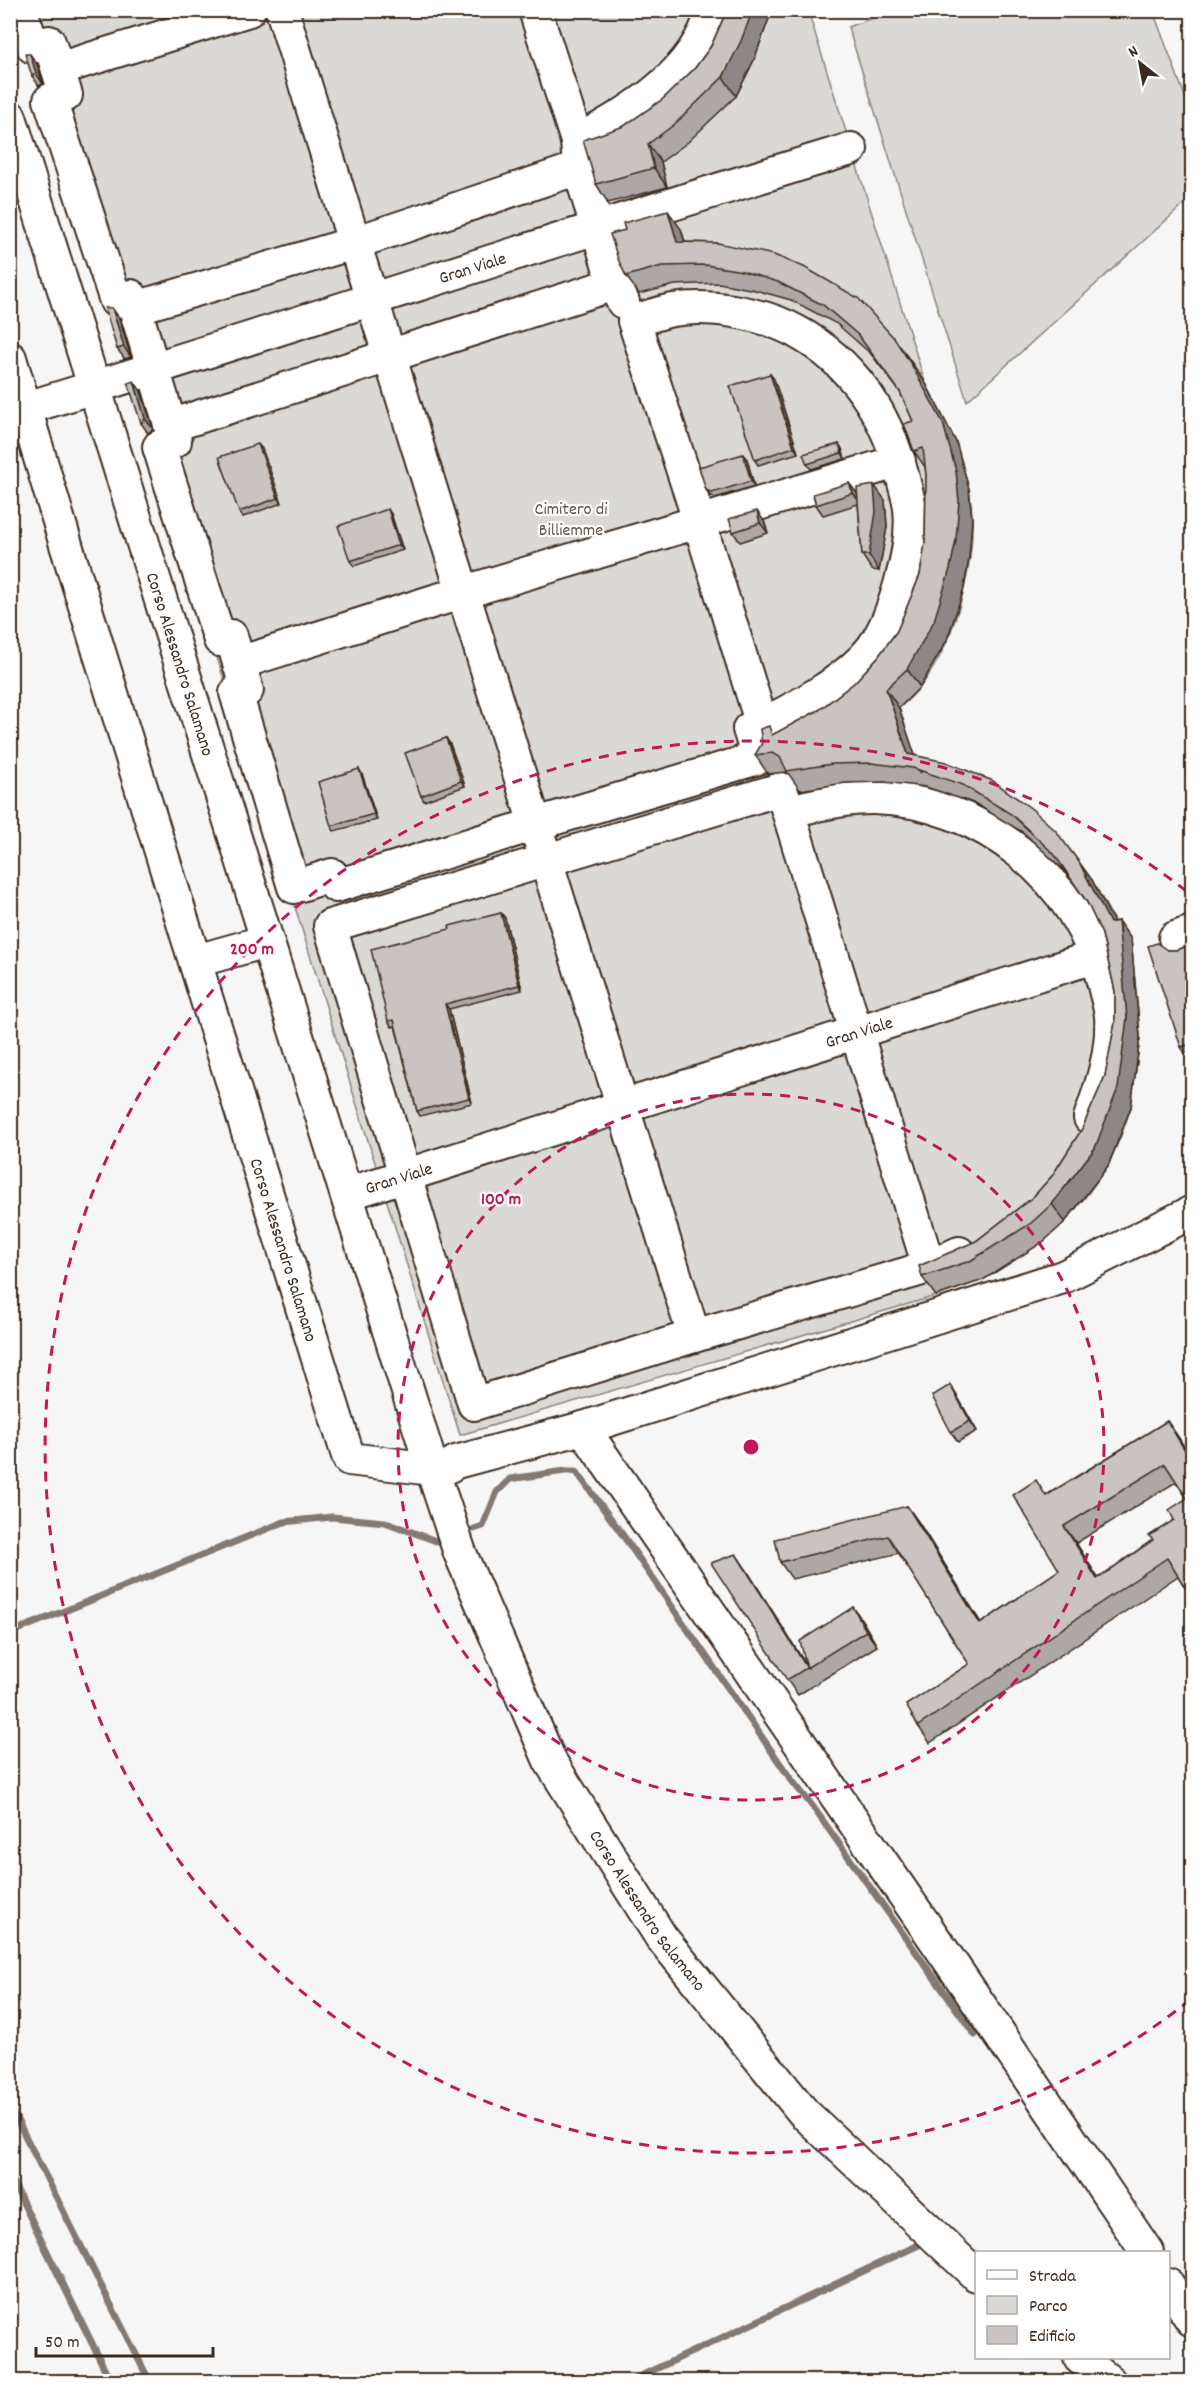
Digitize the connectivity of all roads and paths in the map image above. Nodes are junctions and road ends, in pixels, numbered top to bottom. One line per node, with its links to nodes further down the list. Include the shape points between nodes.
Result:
1 (21, 10): 6 (street, via 33,47 49,42)
2 (249, 10): 6 (street)
3 (282, 10): 11 (street)
4 (535, 10): 9 (street)
5 (713, 10): 9 (street, via 709,25 678,70)
6 (58, 69): 14 (street, via 66,95 50,100 82,202 116,301 131,296)
7 (10, 117): 19 (street, Corso Alessandro Salamano)
8 (851, 148): 10 (street, Gran Viale)
9 (578, 154): 10 (street); 11 (street)
10 (597, 226): 12 (street); 13 (street, Gran Viale)
11 (354, 243): 13 (street); 14 (street)
12 (614, 284): 15 (street); 16 (street)
13 (372, 299): 16 (street); 18 (street, Gran Viale)
14 (135, 309): 18 (street)
15 (634, 321): 22 (street, via 672,310 699,309 764,319 796,332 829,354 861,386 884,422); 23 (street)
16 (390, 357): 21 (street); 24 (street)
17 (10, 358): 20 (street, Corso Alessandro Salamano)
18 (152, 369): 19 (street, Gran Viale); 21 (street)
19 (94, 387): 20 (street); 29 (street, Corso Alessandro Salamano)
20 (18, 409): 31 (street, Corso Alessandro Salamano, via 70,559)
21 (170, 426): 25 (street, via 175,441 159,447 220,640 231,636)
22 (898, 461): 23 (street); 26 (street, via 910,521 909,555 894,608 873,648 841,677 804,703)
23 (699, 521): 24 (street); 26 (street)
24 (464, 593): 25 (street); 28 (street)
25 (239, 663): 28 (street, via 247,690 236,693 294,887 332,875 336,886)
26 (762, 725): 28 (street, via 749,729 758,758)
27 (788, 811): 28 (street, via 781,789); 30 (street, via 873,798 944,811 982,827 1021,852 1052,881); 32 (street)
28 (541, 838): 33 (street); 35 (street, via 330,926)
29 (267, 941): 31 (street); 36 (street, Corso Alessandro Salamano)
30 (1097, 956): 32 (street, Gran Viale); 34 (street, via 1111,1015 1107,1069)
31 (196, 961): 42 (street, Corso Alessandro Salamano, via 349,1459)
32 (858, 1033): 33 (street, Gran Viale); 39 (street)
33 (622, 1106): 35 (street, Gran Viale); 40 (street)
34 (1076, 1146)
35 (404, 1175): 36 (street, Gran Viale); 40 (street, via 474,1404)
36 (347, 1194): 42 (street, Corso Alessandro Salamano)
37 (1192, 1212): 41 (street, via 1063,1278)
38 (980, 1244): 39 (street)
39 (929, 1267): 40 (street)
40 (694, 1336)
41 (583, 1428): 42 (street, via 456,1462); 43 (street)
42 (433, 1472): 44 (street, Corso Alessandro Salamano, via 460,1553 550,1761 661,1937 804,2114)
43 (1146, 2251)
44 (975, 2274)
45 (1170, 2288): 46 (street)
46 (1192, 2320)
47 (1081, 2359): 48 (street)
48 (1110, 2382)

